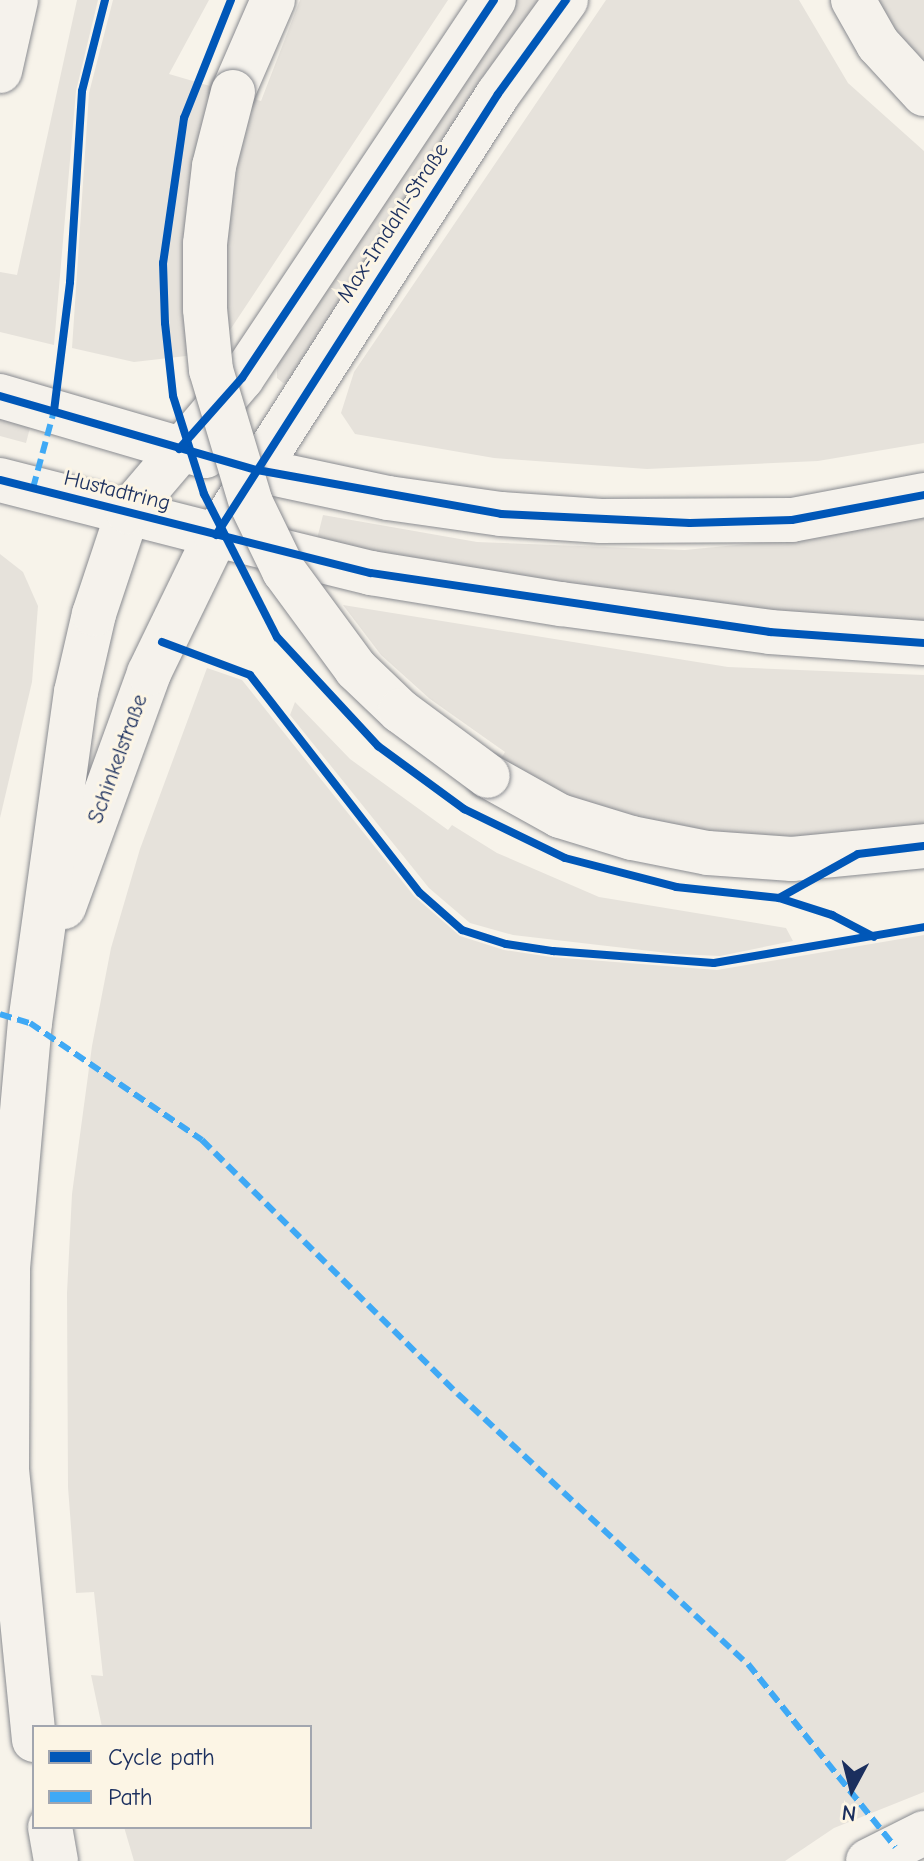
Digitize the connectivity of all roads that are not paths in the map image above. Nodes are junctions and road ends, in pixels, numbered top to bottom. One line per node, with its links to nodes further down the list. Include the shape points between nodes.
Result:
1 (16, 0): 6 (main road)
2 (273, 0): 16 (main road, bridge, via 233,92 214,166 205,244 211,370 251,503 284,571 356,669 400,711 488,776 560,816 708,853 792,859)
3 (494, 0): 9 (main road, Max-Imdahl-Straße, via 242,378)
4 (566, 0): 10 (main road, Max-Imdahl-Straße, via 498,94)
5 (853, 0): 7 (main road, via 878,44)
6 (0, 71)
7 (924, 94)
8 (0, 396): 9 (main road)
9 (179, 449): 10 (main road); 13 (main road, Hustadtring)
10 (257, 470): 12 (main road, via 388,498 601,521 792,520); 14 (main road)
11 (0, 480): 13 (main road, Hustadtring)
12 (924, 495)
13 (128, 512): 14 (main road, Hustadtring); 17 (main road, Schinkelstraße, via 94,614 76,692)
14 (216, 535): 15 (main road, Hustadtring, via 371,573 561,604 770,632); 17 (main road, Schinkelstraße, via 149,673)
15 (924, 643)
16 (924, 846)
17 (34, 990): 18 (main road, Schinkelstraße, via 8,1268 7,1469)
18 (33, 1725)
19 (50, 1829): 21 (main road)
20 (924, 1833): 22 (main road)
21 (56, 1861)
22 (868, 1861)

